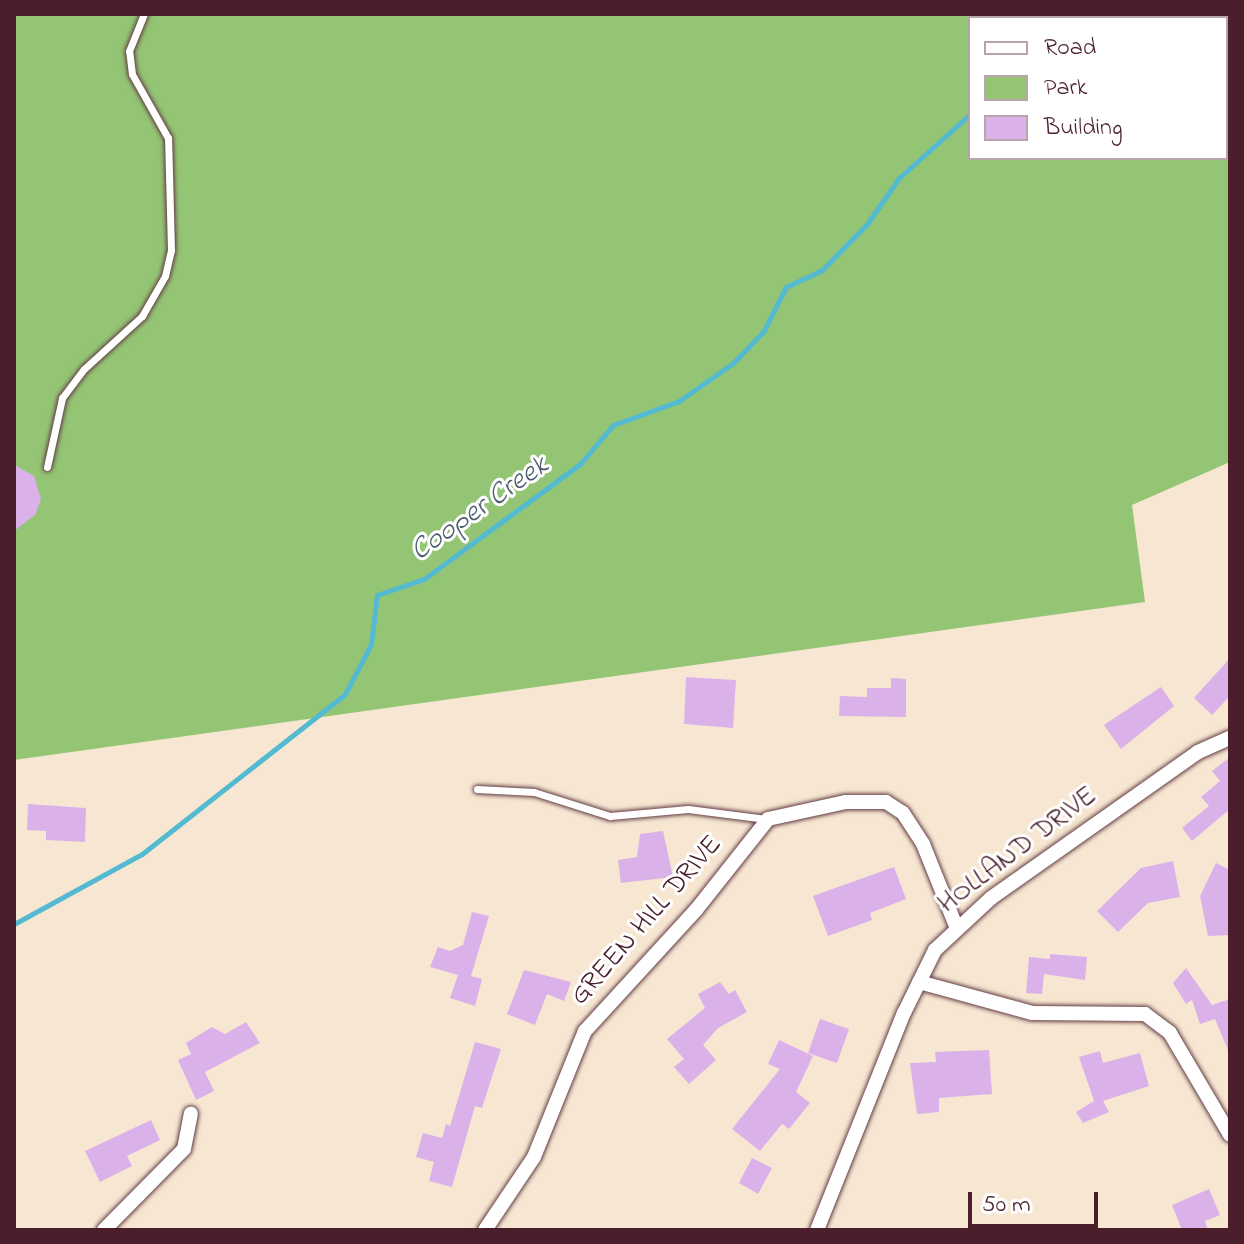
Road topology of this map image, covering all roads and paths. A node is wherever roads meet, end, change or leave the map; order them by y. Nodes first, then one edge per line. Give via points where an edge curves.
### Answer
1 (144, 14) edge
2 (47, 467) dead end
3 (1230, 738) edge
4 (477, 789) dead end
5 (768, 819) junction
6 (956, 926) junction
7 (919, 982) junction
8 (191, 1114) dead end
9 (1230, 1135) edge
10 (104, 1230) edge
11 (485, 1230) edge
12 (817, 1230) edge

1 - 2 lane via 129,51 132,74 168,138 171,250 165,276 142,316 70,385 57,412
3 - 6 street, HOLLAND DRIVE via 1198,752
4 - 5 lane, GREEN HILL DRIVE via 534,792 610,816 688,809
5 - 6 street, GREEN HILL DRIVE via 846,802 886,802 903,813 923,844
5 - 11 street, GREEN HILL DRIVE via 696,910 585,1031 534,1157
6 - 7 street, HOLLAND DRIVE via 935,950
7 - 9 street via 1032,1013 1145,1014 1170,1033
7 - 12 street, HOLLAND DRIVE
8 - 10 street via 184,1149

